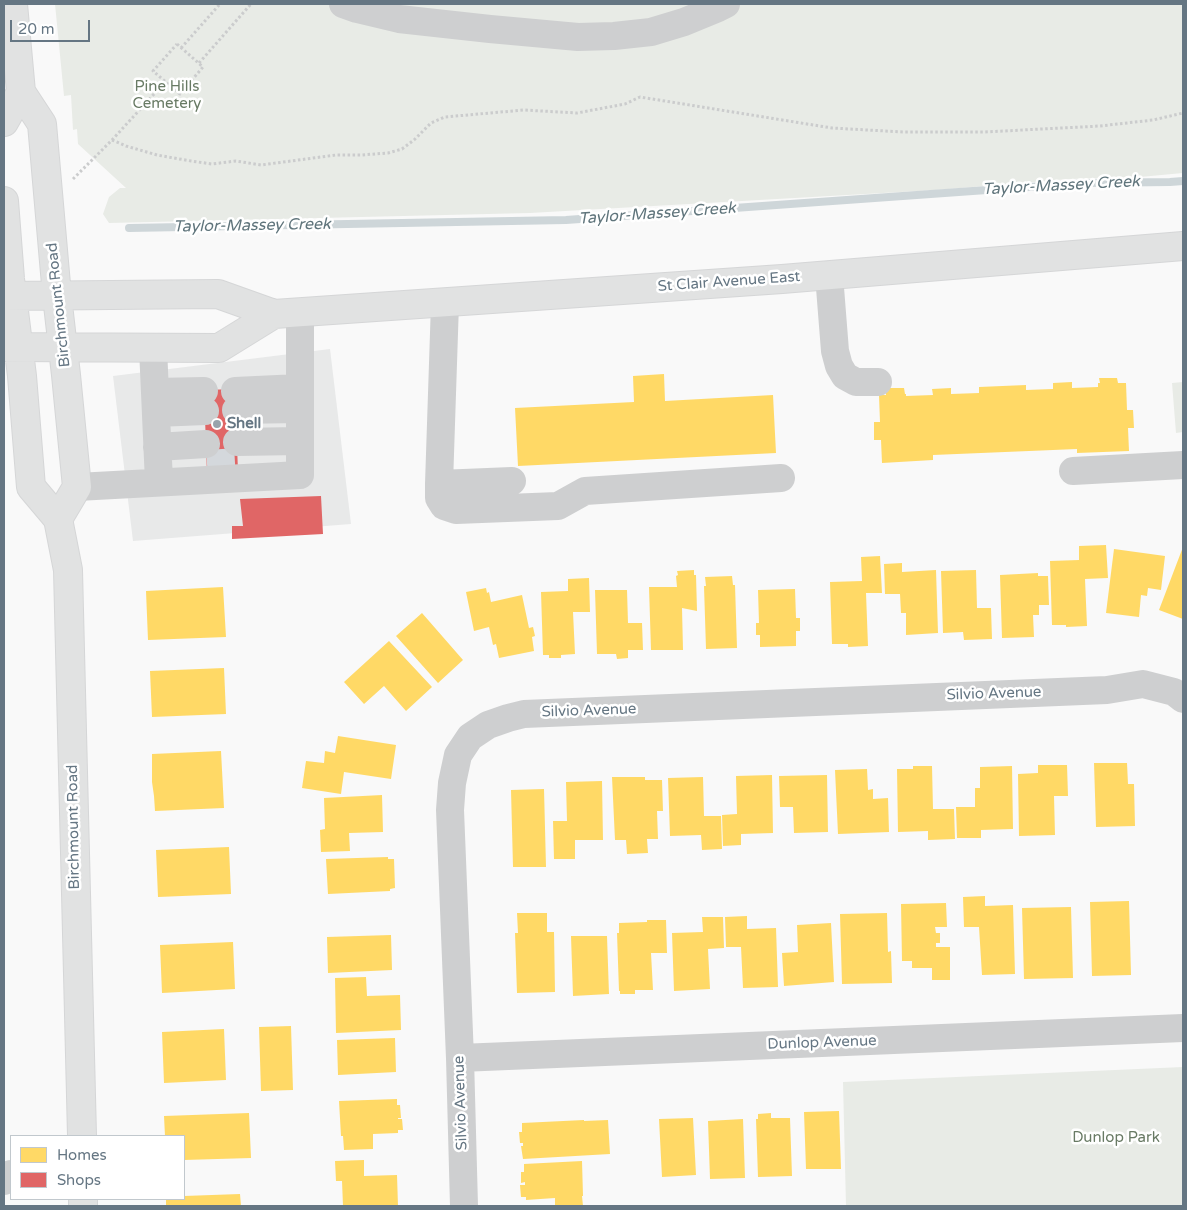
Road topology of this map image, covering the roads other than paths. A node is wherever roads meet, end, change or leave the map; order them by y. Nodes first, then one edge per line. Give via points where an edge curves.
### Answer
1 (13, 4) edge
2 (344, 4) edge
3 (726, 4) edge
4 (21, 92) junction
5 (4, 122) edge
6 (4, 201) edge
7 (1183, 246) edge
8 (829, 275) junction
9 (8, 296) edge
10 (57, 296) junction
11 (445, 303) junction
12 (287, 314) junction
13 (11, 347) edge
14 (62, 348) junction
15 (153, 348) junction
16 (878, 382) dead end
17 (299, 399) junction
18 (235, 400) dead end
19 (204, 401) dead end
20 (155, 403) junction
21 (300, 450) junction
22 (237, 452) tunnel mouth
23 (206, 454) tunnel mouth
24 (1183, 465) edge
25 (158, 466) junction
26 (1073, 471) dead end
27 (781, 478) dead end
28 (512, 481) dead end
29 (439, 484) junction
30 (76, 487) junction
31 (58, 519) junction
32 (1183, 699) edge
33 (1183, 1028) edge
34 (460, 1058) junction
35 (82, 1135) edge
36 (464, 1206) edge

1 - 4 main road, Birchmount Road
2 - 3 street via 399,19 578,37 651,32
4 - 5 main road
4 - 10 main road, Birchmount Road via 42,124
6 - 9 main road, Birchmount Road
7 - 8 main road, St Clair Avenue East
8 - 11 main road, St Clair Avenue East
8 - 16 street via 839,366 845,376 856,382
9 - 10 main road, St Clair Avenue East
9 - 13 main road, Birchmount Road
10 - 12 main road, St Clair Avenue East via 218,294
10 - 14 main road, Birchmount Road
11 - 12 main road, St Clair Avenue East
11 - 29 street
12 - 15 main road, St Clair Avenue East via 219,348
12 - 17 street
13 - 14 main road, St Clair Avenue East
13 - 31 main road, Birchmount Road via 22,376 31,487
14 - 15 main road, St Clair Avenue East
14 - 30 main road, Birchmount Road
15 - 20 street
17 - 18 street
17 - 21 street
19 - 20 street
20 - 25 street
21 - 22 street
21 - 25 street via 300,475
23 - 25 street
24 - 26 street
25 - 30 street
27 - 29 street via 585,491 558,506 456,510 444,506 439,498
28 - 29 street
30 - 31 main road
31 - 35 main road, Birchmount Road via 68,570
32 - 34 street, Silvio Avenue via 1174,692 1143,684 1107,690 524,714 488,725 470,737 458,755 452,783 450,810
33 - 34 street, Dunlop Avenue
34 - 36 street, Silvio Avenue

